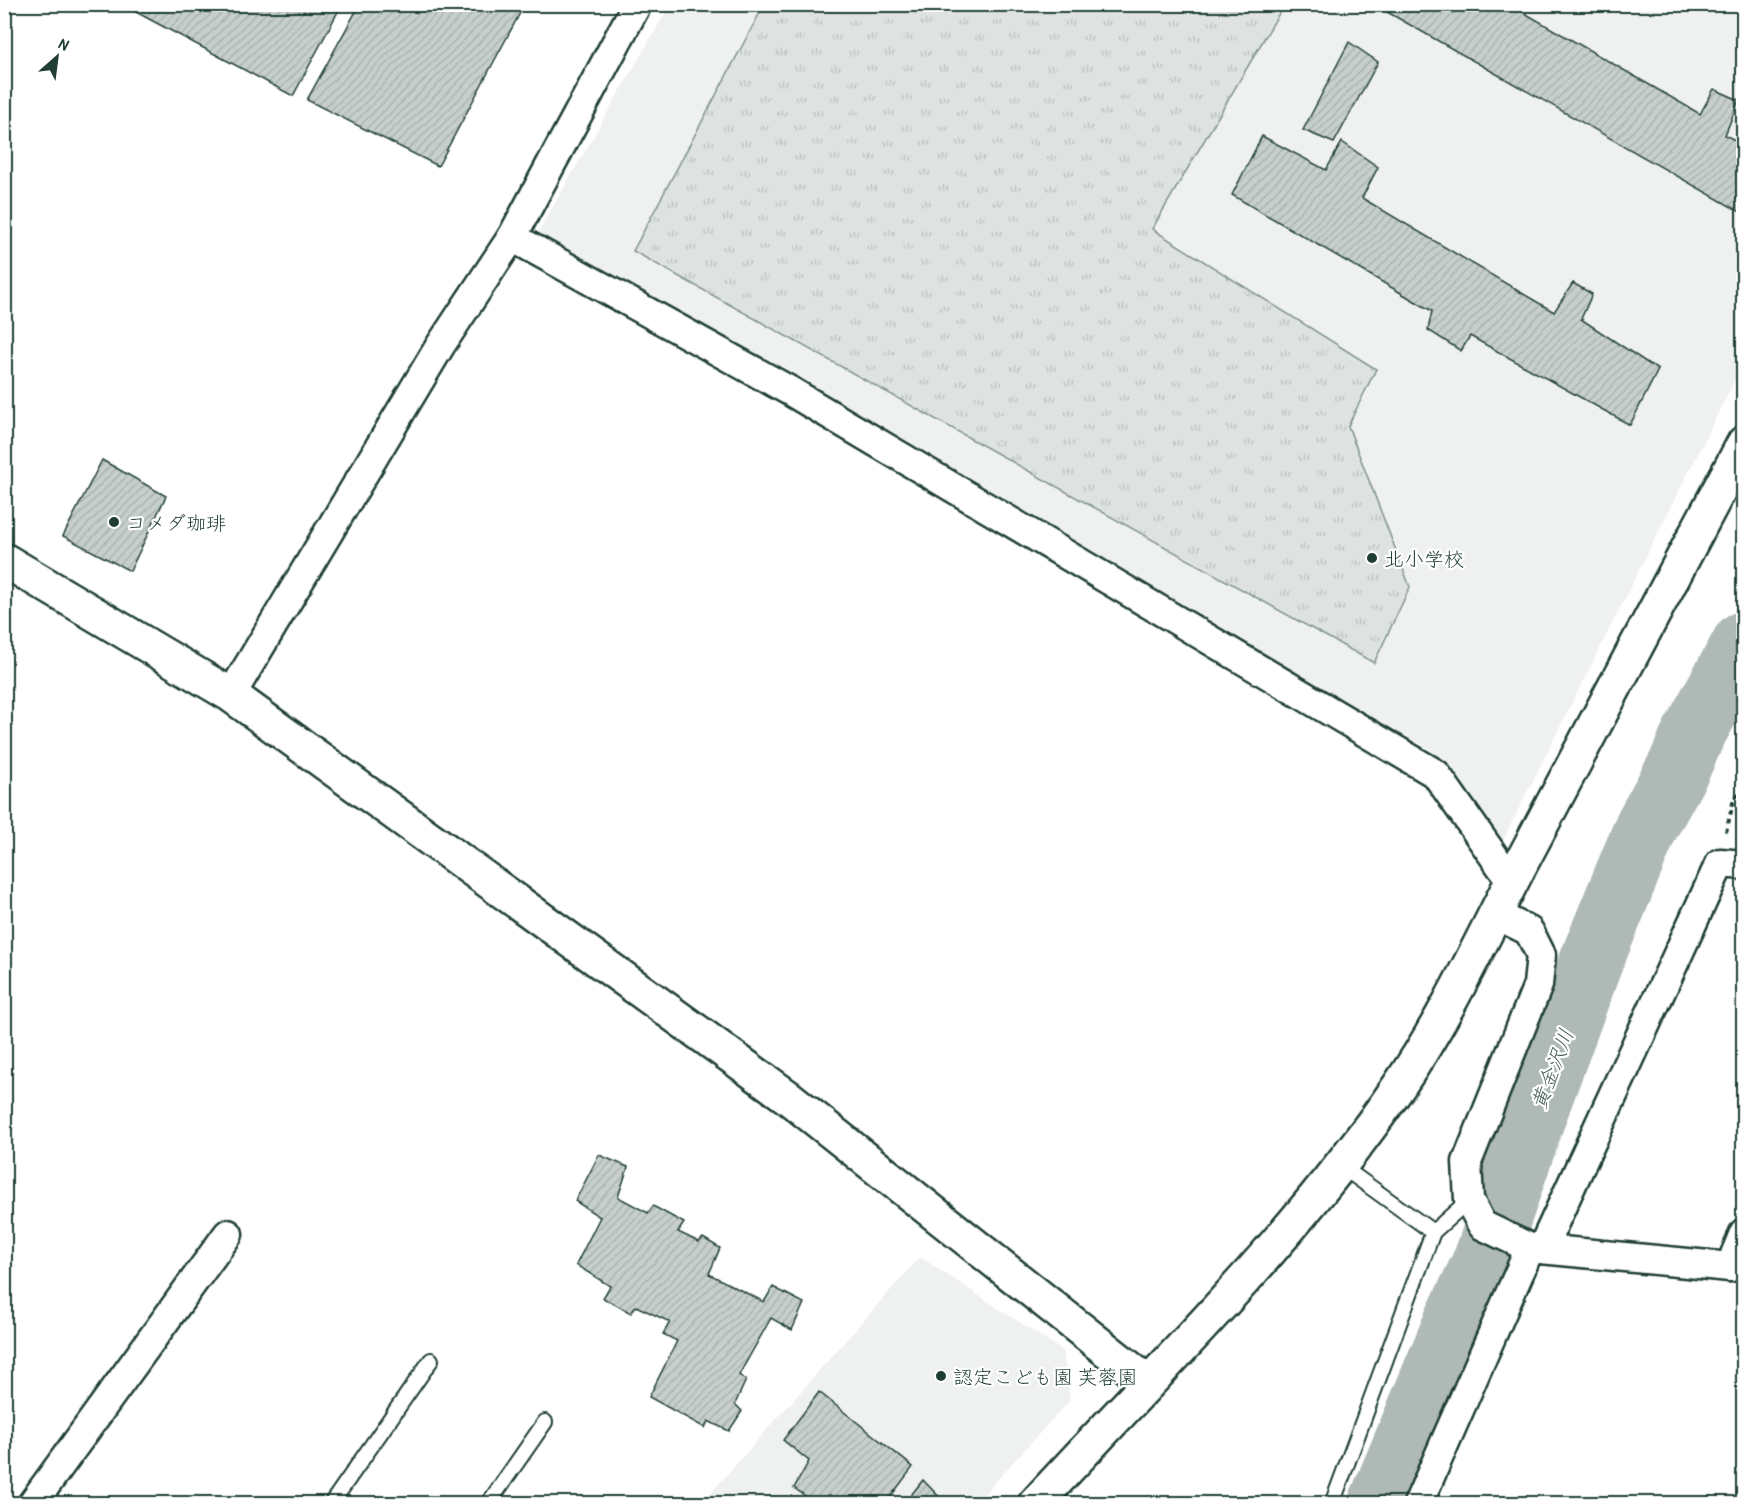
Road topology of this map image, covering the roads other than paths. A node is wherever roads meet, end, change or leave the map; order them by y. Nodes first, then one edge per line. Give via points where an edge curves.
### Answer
1 (637, 4) edge
2 (512, 237) junction
3 (1743, 443) edge
4 (4, 560) edge
5 (231, 695) junction
6 (1732, 864) edge
7 (1512, 882) junction
8 (1495, 914) junction
9 (1341, 1166) junction
10 (1469, 1200) junction
11 (1433, 1232) junction
12 (1743, 1233) edge
13 (228, 1234) dead end
14 (1527, 1246) junction
15 (1736, 1266) edge
16 (431, 1359) dead end
17 (1147, 1382) junction
18 (545, 1422) dead end
19 (33, 1503) edge
20 (330, 1503) edge
21 (488, 1503) edge
22 (1035, 1503) edge
23 (1332, 1503) edge
24 (1418, 1503) edge

1 - 2 street
2 - 5 street via 440,346
2 - 7 street via 790,391 1436,774
3 - 7 street
4 - 5 street
5 - 17 street via 789,1098
6 - 14 street
7 - 8 street
8 - 9 street via 1450,1003 1400,1084
8 - 10 street via 1529,931 1541,955 1538,985 1467,1162
9 - 11 lane
9 - 17 street via 1262,1261
10 - 11 lane
10 - 14 street via 1482,1225
11 - 23 lane
12 - 15 street
13 - 19 street
14 - 15 street
14 - 24 street
16 - 20 lane
17 - 22 street
18 - 21 lane

